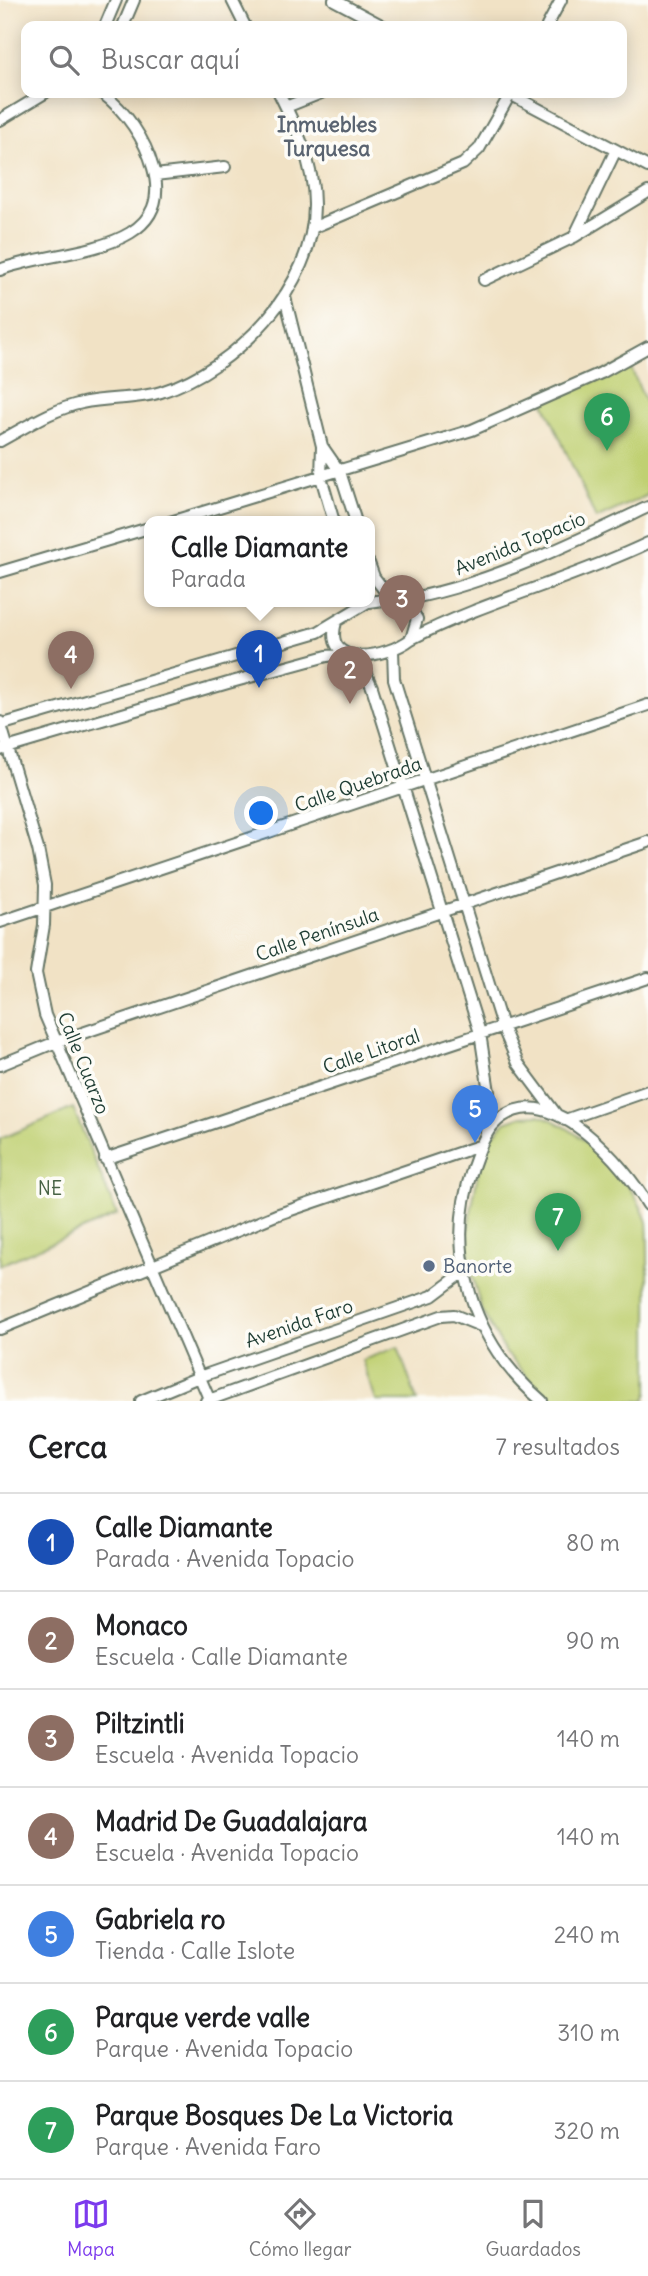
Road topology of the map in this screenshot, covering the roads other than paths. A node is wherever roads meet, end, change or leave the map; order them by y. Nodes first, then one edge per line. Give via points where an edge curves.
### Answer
1 (116, 0) edge
2 (134, 0) edge
3 (232, 0) edge
4 (334, 0) edge
5 (561, 0) edge
6 (107, 21) edge
7 (125, 21) edge
8 (242, 21) edge
9 (374, 21) edge
10 (550, 21) edge
11 (37, 98) edge
12 (109, 98) edge
13 (282, 98) edge
14 (308, 98) edge
15 (507, 98) edge
16 (519, 98) edge
17 (286, 107) junction
18 (0, 120) edge
19 (616, 150) junction
20 (225, 167) dead end
21 (648, 167) edge
22 (155, 175) junction
23 (648, 191) edge
24 (312, 228) junction
25 (574, 237) junction
26 (0, 270) edge
27 (484, 280) dead end
28 (285, 297) junction
29 (648, 346) edge
30 (0, 441) edge
31 (322, 446) junction
32 (340, 472) junction
33 (321, 477) junction
34 (648, 507) edge
35 (190, 516) edge
36 (332, 516) edge
37 (354, 516) edge
38 (144, 529) edge
39 (648, 543) edge
40 (0, 572) edge
41 (375, 578) edge
42 (396, 599) junction
43 (375, 601) edge
44 (351, 607) edge
45 (336, 622) junction
46 (411, 639) junction
47 (393, 650) junction
48 (353, 655) junction
49 (648, 705) edge
50 (0, 724) edge
51 (4, 749) edge
52 (427, 780) junction
53 (404, 788) junction
54 (648, 842) edge
55 (464, 903) junction
56 (45, 907) junction
57 (441, 911) junction
58 (0, 922) edge
59 (648, 978) edge
60 (502, 1026) junction
61 (480, 1033) junction
62 (56, 1042) junction
63 (0, 1065) edge
64 (648, 1091) edge
65 (561, 1118) junction
66 (486, 1135) junction
67 (480, 1146) junction
68 (105, 1159) junction
69 (648, 1205) edge
70 (151, 1266) junction
71 (464, 1272) junction
72 (481, 1325) junction
73 (0, 1329) edge
74 (199, 1377) junction
75 (141, 1401) edge
76 (208, 1401) edge
77 (542, 1401) edge

1 - 6 street
2 - 7 street
3 - 8 street
4 - 9 street
5 - 10 street
11 - 18 street
12 - 22 street via 143,143
13 - 17 street
14 - 17 street
15 - 24 street via 479,149 463,164
16 - 19 street
17 - 24 street via 311,174
19 - 21 street
19 - 25 street
20 - 22 street
22 - 26 street via 150,213 125,237
23 - 25 street
24 - 28 street
25 - 27 street
28 - 30 street via 241,347 197,377 160,392 69,406
28 - 31 street
29 - 32 street via 601,373 472,430
31 - 32 street
31 - 33 street
32 - 33 street
32 - 37 street
33 - 35 street
33 - 36 street
34 - 42 street, Avenida Topacio via 456,587
38 - 40 street
39 - 46 street
41 - 42 street
42 - 43 street
42 - 46 street via 411,607 417,619
44 - 45 street
45 - 48 street via 338,648
45 - 50 street via 318,632
46 - 47 street
47 - 48 street
47 - 52 street via 394,679
48 - 51 street via 327,656
48 - 53 street via 372,687
49 - 52 street, Calle Quebrada
50 - 51 street, Calle Cuarzo
51 - 56 street, Calle Cuarzo via 38,849
52 - 53 street, Calle Quebrada
52 - 55 street
53 - 56 street, Calle Quebrada
53 - 57 street
54 - 55 street, Calle Península
55 - 57 street, Calle Península
55 - 60 street
56 - 58 street, Calle Quebrada
56 - 62 street, Calle Cuarzo via 36,972
57 - 61 street
57 - 62 street, Calle Península
59 - 60 street, Calle Litoral
60 - 61 street, Calle Litoral
60 - 65 street via 518,1063
61 - 66 street via 489,1091
61 - 68 street, Calle Litoral
62 - 63 street, Calle Península
62 - 68 street, Calle Cuarzo
64 - 65 street
65 - 66 street via 541,1110 520,1109 501,1118
65 - 69 street via 609,1154
66 - 67 street
67 - 70 street via 276,1215
67 - 71 street via 462,1216
68 - 70 street, Calle Cuarzo
70 - 73 street
70 - 74 street, Calle Cuarzo
71 - 72 street
71 - 74 street, Avenida Faro via 432,1296
72 - 76 street via 454,1315 441,1317
72 - 77 street via 506,1365
74 - 75 street, Avenida Faro
74 - 76 street, Calle Cuarzo

